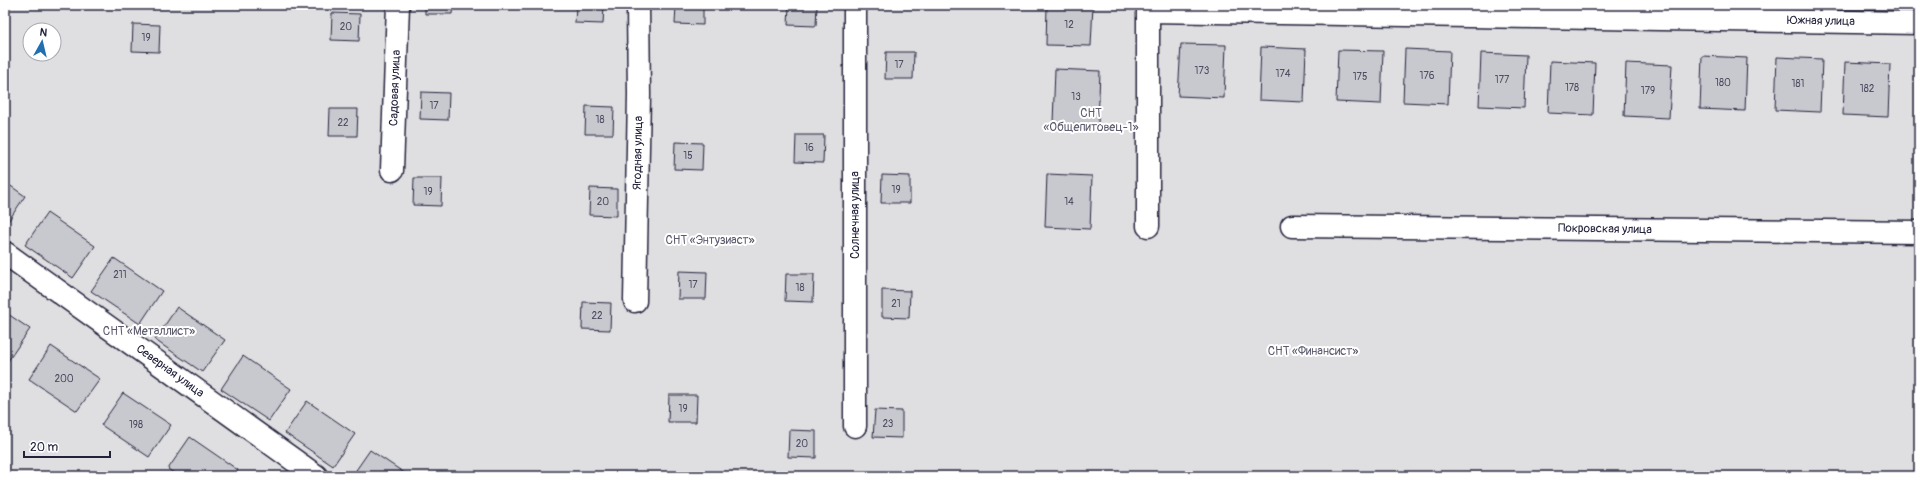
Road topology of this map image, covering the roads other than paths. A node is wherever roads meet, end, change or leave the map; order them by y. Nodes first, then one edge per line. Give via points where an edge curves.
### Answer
1 (398, 5) edge
2 (638, 5) edge
3 (855, 5) edge
4 (1148, 8) edge
5 (1919, 22) edge
6 (392, 170) dead end
7 (1148, 226) dead end
8 (1292, 226) dead end
9 (1919, 232) edge
10 (5, 253) edge
11 (635, 301) dead end
12 (855, 426) dead end
13 (316, 476) edge

1 - 6 street, Садовая улица
2 - 11 street, Ягодная улица
3 - 12 street, Солнечная улица
4 - 5 street, Южная улица
4 - 7 street
8 - 9 street, Покровская улица
10 - 13 street, Северная улица

